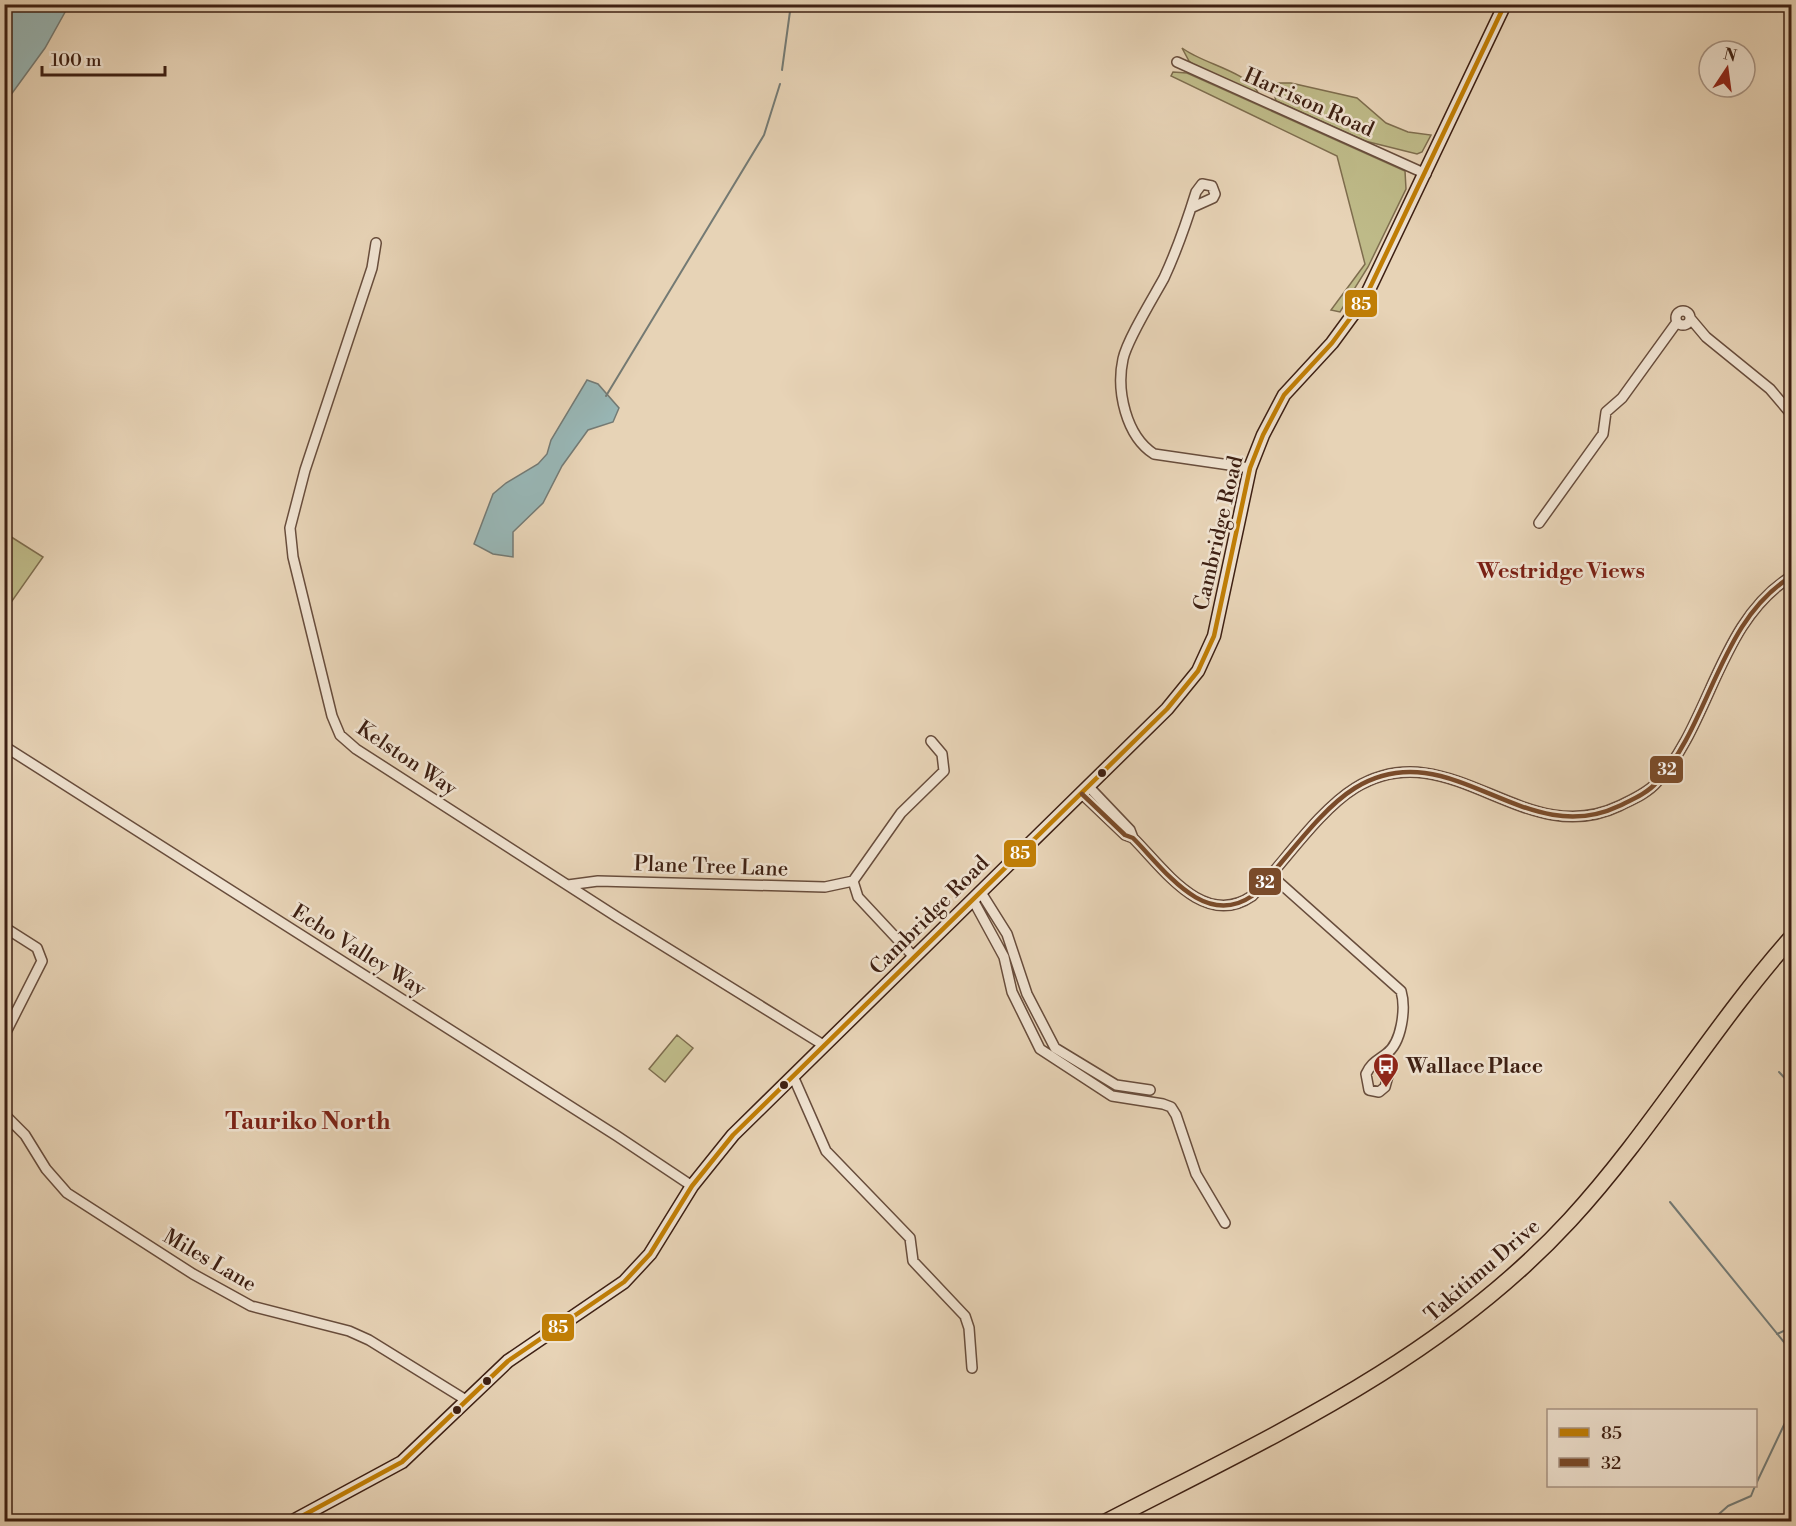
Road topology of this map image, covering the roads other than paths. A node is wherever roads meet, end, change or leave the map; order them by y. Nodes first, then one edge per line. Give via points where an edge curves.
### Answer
1 (1503, 10) edge
2 (1177, 62) dead end
3 (1426, 174) junction
4 (1193, 207) dead end
5 (376, 243) dead end
6 (1791, 415) edge
7 (1251, 468) junction
8 (1539, 523) dead end
9 (1791, 576) edge
10 (931, 741) dead end
11 (4, 746) edge
12 (1085, 790) junction
13 (1272, 876) junction
14 (853, 881) junction
15 (568, 885) junction
16 (977, 895) junction
17 (4, 927) edge
18 (1791, 938) edge
19 (914, 957) junction
20 (4, 1036) edge
21 (825, 1046) junction
22 (1387, 1054) dead end
23 (793, 1076) junction
24 (1150, 1090) dead end
25 (4, 1114) edge
26 (692, 1186) junction
27 (1225, 1223) dead end
28 (972, 1368) dead end
29 (466, 1400) junction
30 (291, 1521) edge
31 (1106, 1521) edge

1 - 3 main road, Cambridge Road
2 - 3 street, Harrison Road
3 - 7 main road, Cambridge Road via 1365,298 1332,343 1284,395
4 - 7 street via 1123,358 1120,387 1131,426 1144,447 1154,454
5 - 15 street, Kelston Way via 372,268 305,470 290,528 293,557 332,716 346,742
6 - 8 street via 1762,382 1684,321 1622,398 1606,412 1603,434
7 - 12 main road, Cambridge Road via 1219,620 1204,660 1167,709
9 - 13 street via 1752,611 1671,763 1656,784 1638,796 1602,813 1552,816 1524,809 1442,774 1419,770 1385,775 1341,797
10 - 14 street via 942,754 944,771 901,813
11 - 26 street, Echo Valley Way
12 - 13 street via 1130,830 1133,838 1189,895 1206,904 1225,907 1244,901
12 - 16 main road, Cambridge Road
13 - 22 street via 1401,991 1405,1012
14 - 15 street, Plane Tree Lane via 825,887 598,880
14 - 19 street via 858,897
15 - 21 street, Kelston Way
16 - 19 main road, Cambridge Road
16 - 24 street via 1007,934 1027,994 1055,1048 1116,1085
16 - 27 street via 1004,957 1012,992 1040,1049 1112,1096 1171,1107 1196,1174
17 - 20 street via 37,948 42,957
18 - 31 highway, Takitimu Drive via 1726,1016 1593,1194 1489,1297 1433,1341 1367,1384
19 - 21 main road, Cambridge Road
21 - 23 main road, Cambridge Road
23 - 26 main road, Cambridge Road via 726,1143
23 - 28 street via 826,1151 910,1238 913,1261 965,1316
25 - 29 street, Miles Lane via 25,1135 67,1193 193,1275 251,1306 369,1340
26 - 29 main road, Cambridge Road via 657,1245 624,1282 518,1353
29 - 30 main road, Cambridge Road via 402,1462

